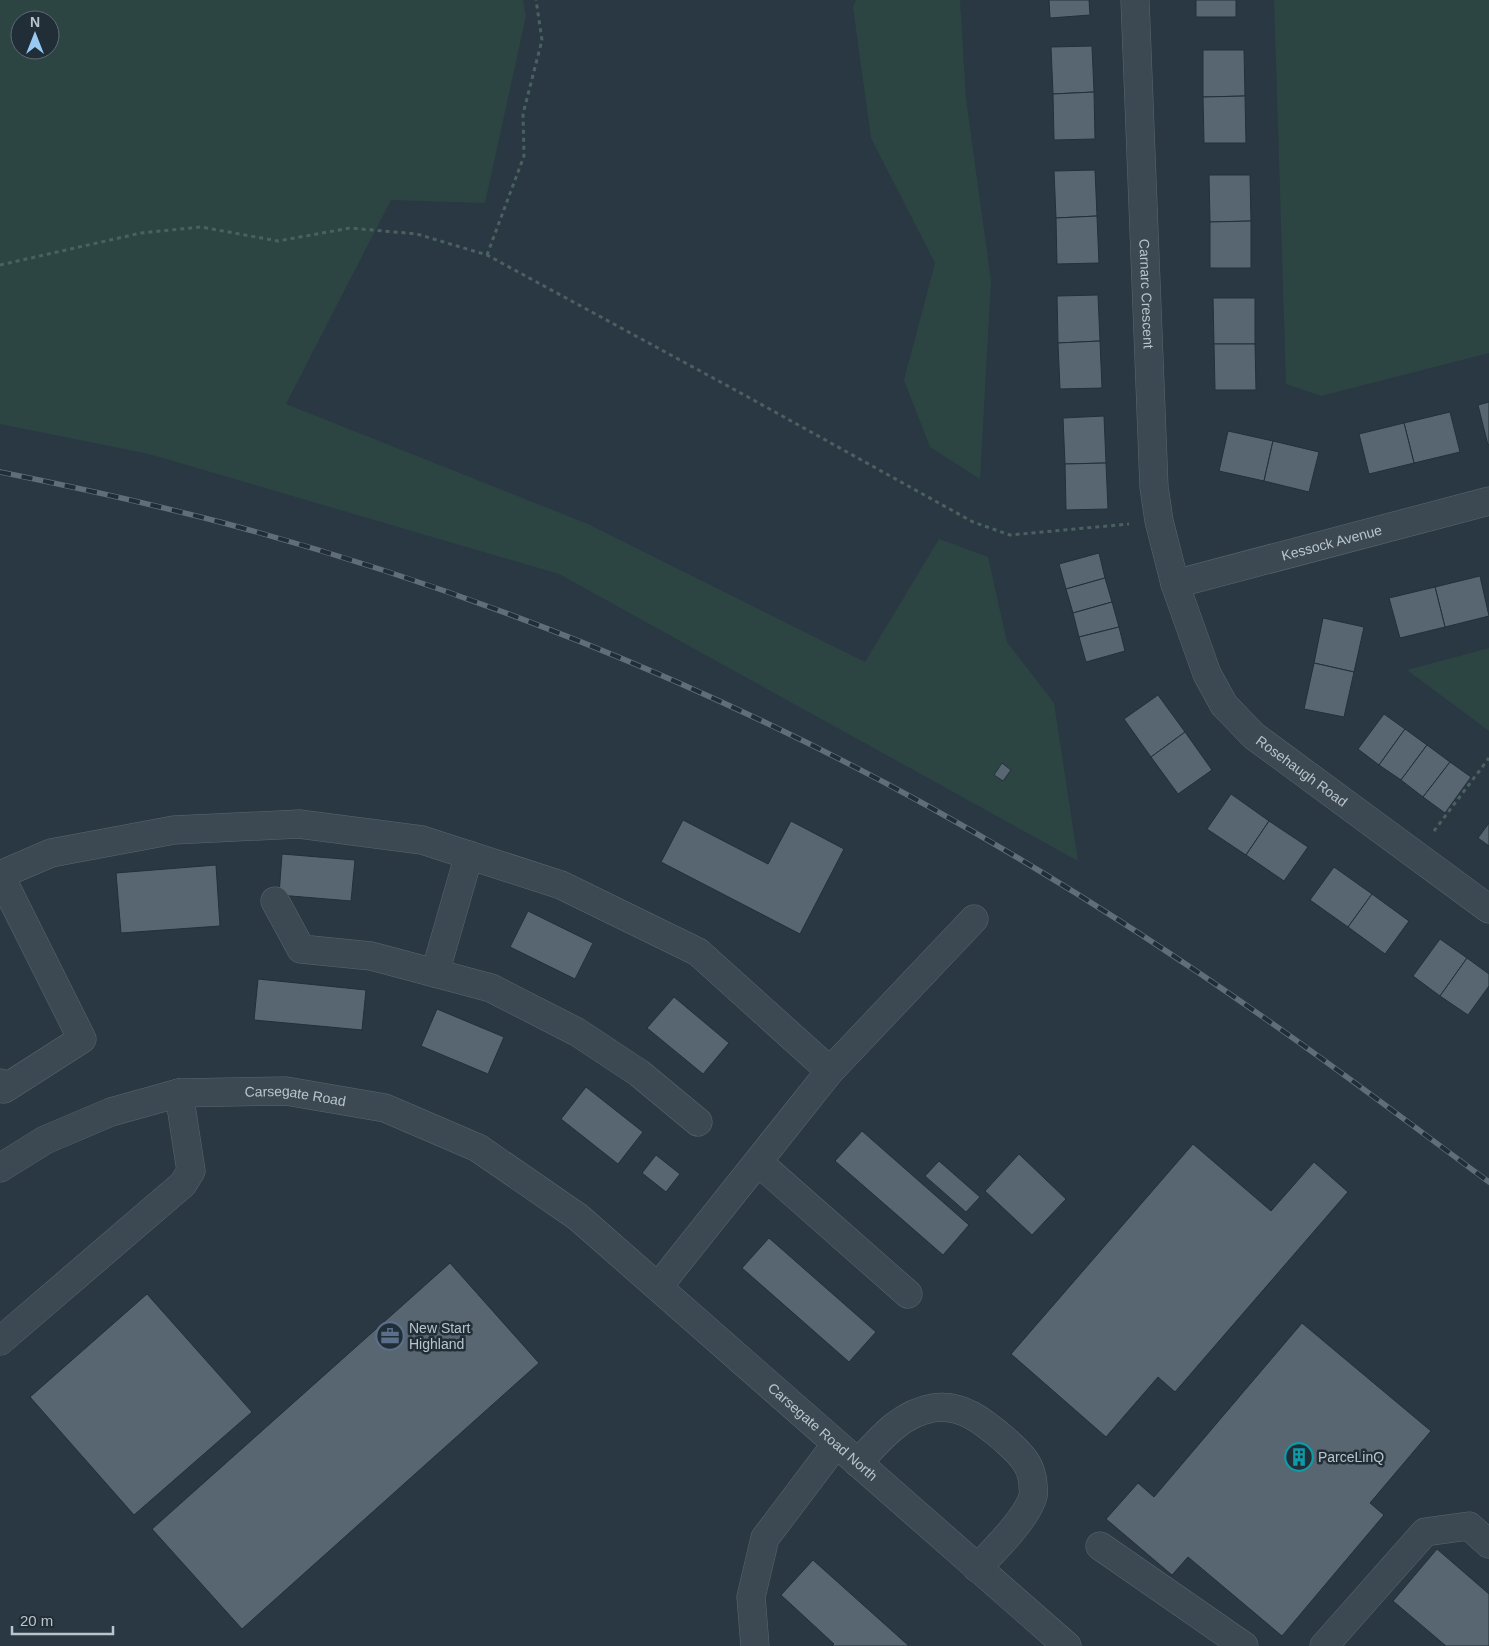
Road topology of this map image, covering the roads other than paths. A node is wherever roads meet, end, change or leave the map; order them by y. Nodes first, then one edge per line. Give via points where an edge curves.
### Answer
1 (1135, 0) edge
2 (1489, 501) edge
3 (1175, 584) junction
4 (469, 855) junction
5 (0, 875) edge
6 (276, 901) dead end
7 (1489, 909) edge
8 (974, 920) dead end
9 (435, 973) junction
10 (830, 1071) junction
11 (0, 1083) edge
12 (179, 1093) junction
13 (698, 1122) dead end
14 (758, 1162) junction
15 (0, 1168) edge
16 (578, 1217) joint
17 (658, 1287) junction
18 (908, 1294) dead end
19 (0, 1341) edge
20 (836, 1444) junction
21 (858, 1462) junction
22 (1489, 1544) edge
23 (1100, 1546) dead end
24 (978, 1568) junction
25 (755, 1646) edge
26 (1067, 1646) edge
27 (1244, 1646) edge
28 (1324, 1646) edge

1 - 3 street, Carnarc Crescent via 1154,487
2 - 3 street, Kessock Avenue
3 - 7 street, Rosehaugh Road via 1206,674 1224,705 1254,736
4 - 5 street via 422,840 300,824 174,830 51,853
4 - 9 street
4 - 10 street via 561,884 698,952
5 - 11 street via 82,1040 4,1089
6 - 9 street via 301,949 371,956
8 - 10 street
9 - 13 street via 491,988 577,1032 639,1073
10 - 14 street
12 - 15 street, Carsegate Road via 111,1112 45,1140
12 - 16 street, Carsegate Road via 286,1091 385,1108 478,1148
12 - 19 street via 190,1171 183,1184
14 - 17 street
14 - 18 street
16 - 17 street, Carsegate Road North
17 - 20 street, Carsegate Road North
20 - 21 street, Carsegate Road North
20 - 25 street via 765,1538 750,1597
21 - 24 street, Carsegate Road North
21 - 24 street via 885,1434 910,1416 934,1408 958,1409 982,1420 1022,1455 1032,1476 1034,1496 1010,1534
22 - 28 street via 1469,1526 1425,1532
23 - 27 street
24 - 26 street, Carsegate Road North

